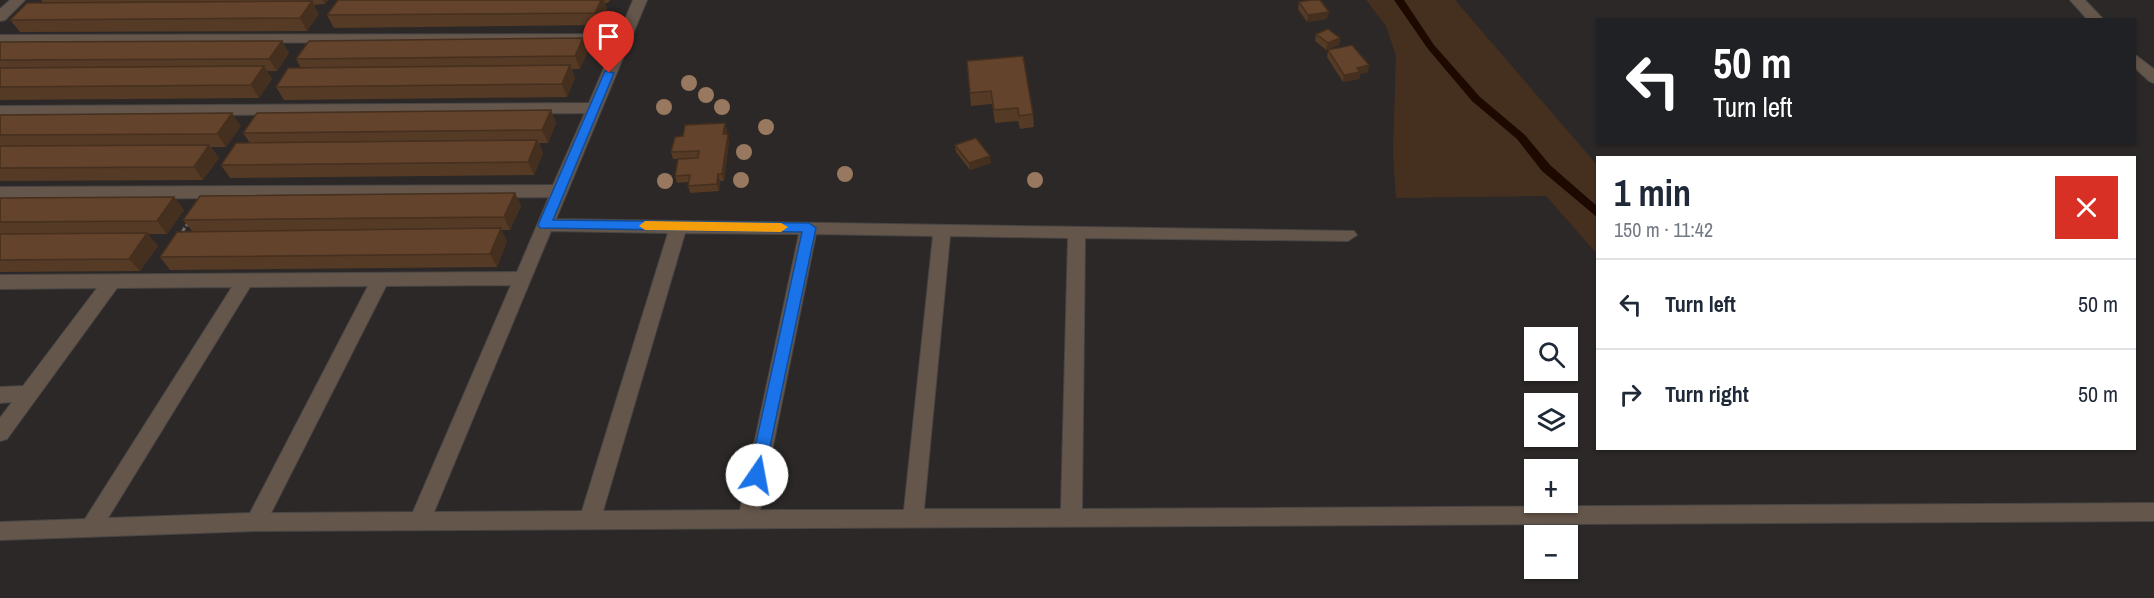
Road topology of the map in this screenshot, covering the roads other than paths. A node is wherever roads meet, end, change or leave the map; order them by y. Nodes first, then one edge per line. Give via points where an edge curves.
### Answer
1 (18, 0) edge
2 (640, 0) edge
3 (2077, 0) edge
4 (0, 17) edge
5 (2095, 18) edge
6 (624, 38) junction
7 (0, 39) edge
8 (2136, 60) edge
9 (2154, 78) edge
10 (594, 108) junction
11 (0, 111) edge
12 (559, 191) junction
13 (0, 193) edge
14 (545, 225) junction
15 (678, 226) junction
16 (809, 228) junction
17 (942, 230) junction
18 (1077, 231) junction
19 (1348, 235) dead end
20 (522, 278) junction
21 (380, 279) junction
22 (245, 280) junction
23 (112, 281) junction
24 (0, 282) edge
25 (28, 394) junction
26 (0, 395) edge
27 (0, 433) edge
28 (2154, 512) edge
29 (1071, 519) junction
30 (590, 520) junction
31 (748, 520) junction
32 (913, 520) junction
33 (420, 521) junction
34 (256, 522) junction
35 (91, 527) junction
36 (0, 531) edge

1 - 4 street
2 - 6 street
3 - 5 street
6 - 7 street
6 - 10 street
8 - 9 street
10 - 11 street
10 - 12 street
12 - 13 street
12 - 14 street
14 - 15 street
14 - 20 street
15 - 16 street
15 - 30 street
16 - 17 street
16 - 31 street
17 - 18 street
17 - 32 street
18 - 19 street
18 - 29 street
20 - 21 street
20 - 33 street
21 - 22 street
21 - 34 street
22 - 23 street
22 - 35 street
23 - 24 street
23 - 25 street
25 - 26 street
25 - 27 street
28 - 29 street
29 - 32 street
30 - 31 street
30 - 33 street
31 - 32 street
33 - 34 street
34 - 35 street
35 - 36 street

